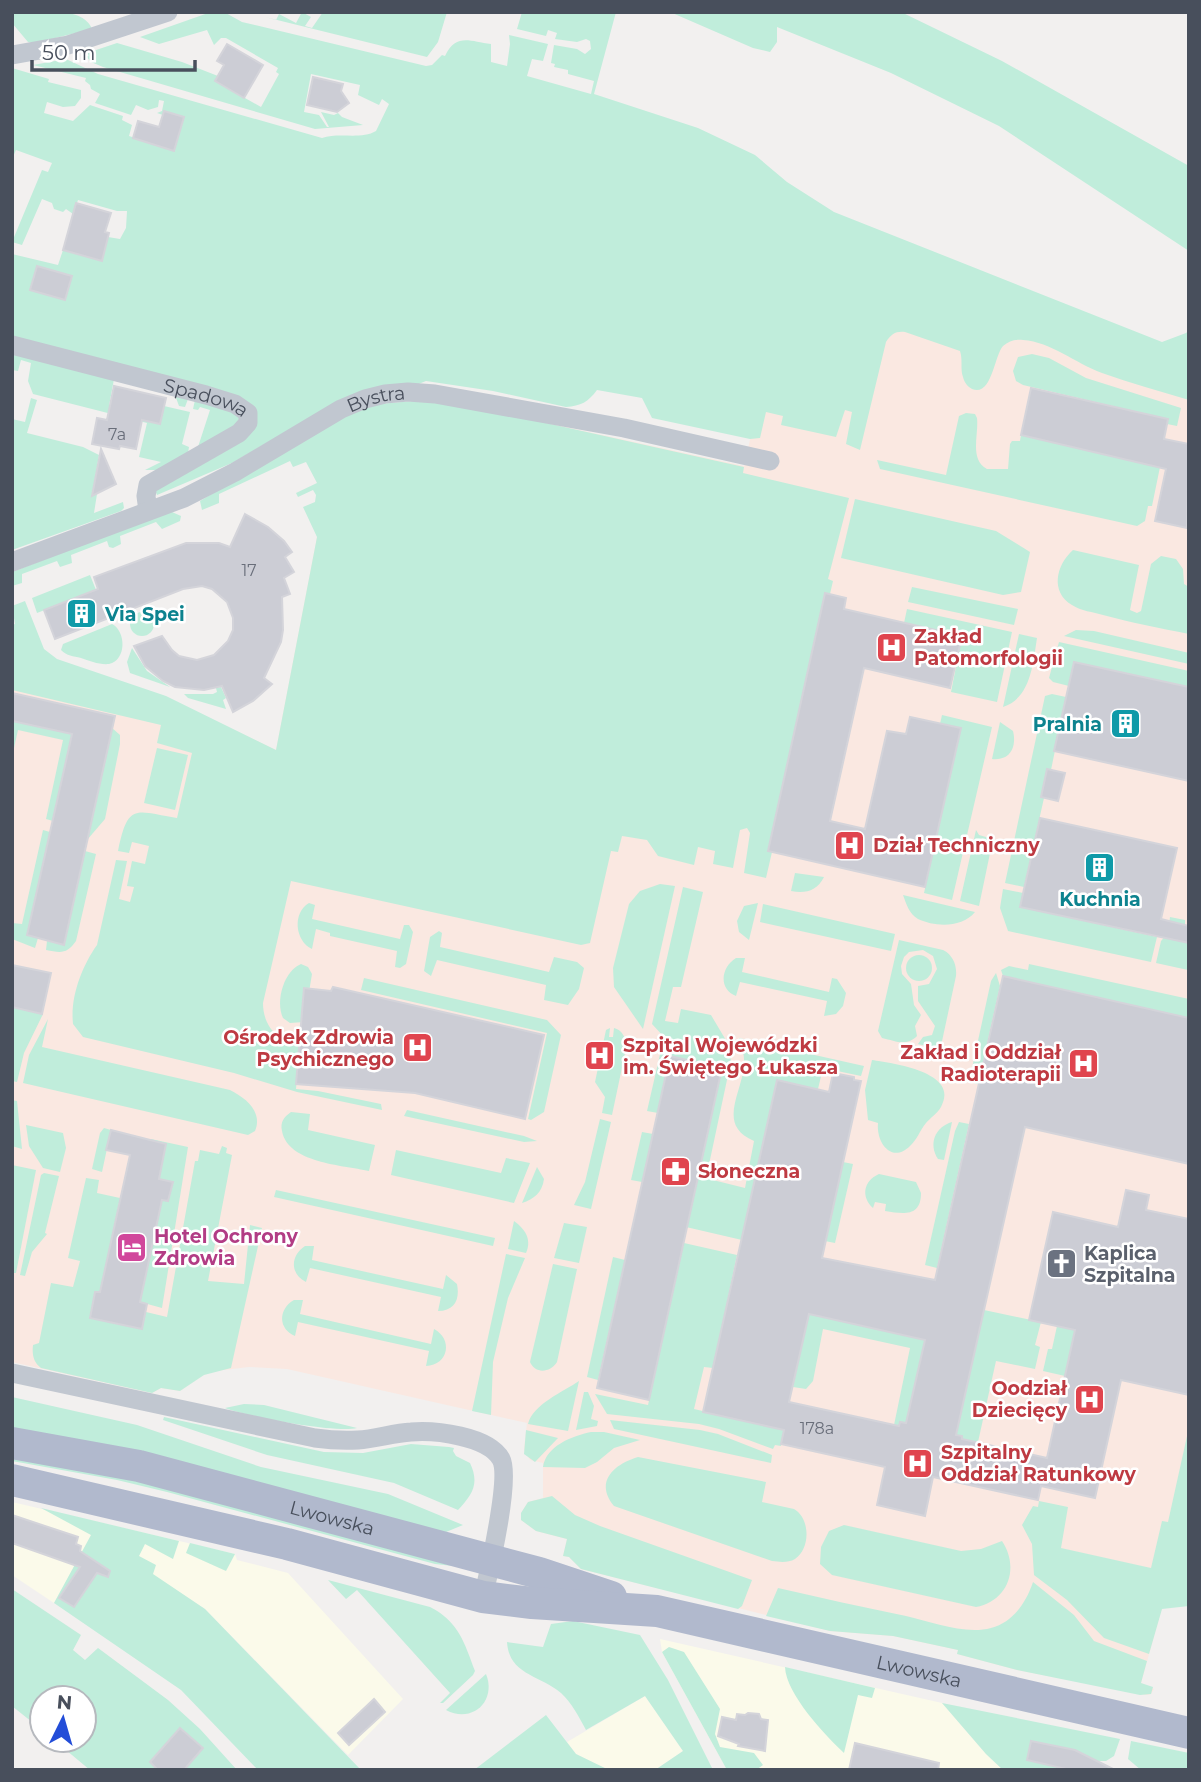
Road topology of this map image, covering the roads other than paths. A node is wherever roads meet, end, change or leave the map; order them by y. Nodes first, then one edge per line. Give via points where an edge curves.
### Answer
1 (168, 12) edge
2 (12, 55) edge
3 (12, 345) edge
4 (770, 461) dead end
5 (148, 511) junction
6 (12, 562) edge
7 (12, 1373) edge
8 (12, 1443) edge
9 (12, 1480) edge
10 (491, 1560) junction
11 (484, 1597) junction
12 (648, 1610) junction
13 (1189, 1733) edge

1 - 2 street via 68,45
3 - 5 street, Spadowa via 206,395 248,412 248,423 239,433 148,485
4 - 5 street, Bystra via 624,428 435,394 385,394 341,409 235,472
5 - 6 street, Bystra
7 - 10 street via 315,1438 360,1440 434,1432 479,1442 496,1453 504,1467
8 - 10 main road, Lwowska via 139,1466
9 - 11 main road, Lwowska via 277,1542
10 - 11 street
10 - 12 main road, Lwowska
11 - 12 main road, Lwowska
12 - 13 main road, Lwowska

